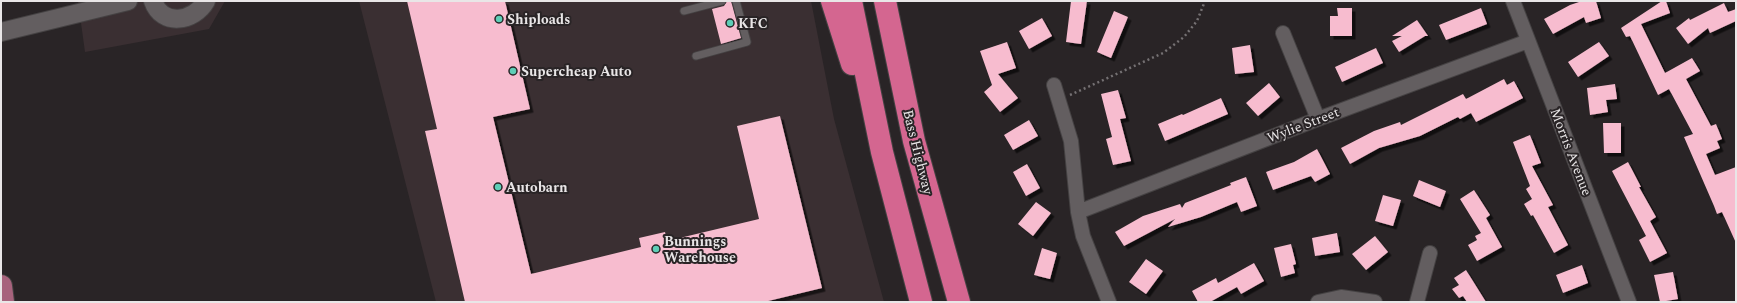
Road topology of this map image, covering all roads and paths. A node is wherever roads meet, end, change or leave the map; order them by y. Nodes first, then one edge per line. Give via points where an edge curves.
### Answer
1 (128, 1) edge
2 (153, 1) edge
3 (206, 1) edge
4 (722, 1) edge
5 (736, 1) edge
6 (832, 1) edge
7 (851, 1) edge
8 (885, 1) edge
9 (1205, 1) edge
10 (1513, 1) edge
11 (684, 10) dead end
12 (1, 32) edge
13 (1283, 33) dead end
14 (1528, 41) junction
15 (696, 56) dead end
16 (1054, 85) dead end
17 (1058, 101) junction
18 (1318, 119) junction
19 (882, 152) junction
20 (1078, 212) junction
21 (1430, 253) dead end
22 (1, 286) edge
23 (3, 302) edge
24 (921, 302) edge
25 (959, 302) edge
26 (1109, 302) edge
27 (1318, 302) edge
28 (1375, 302) edge
29 (1417, 302) edge
30 (1629, 302) edge

1 - 12 street
2 - 3 street via 160,12 177,19 195,14
4 - 11 lane
5 - 15 lane via 747,42
6 - 19 highway
7 - 19 highway
8 - 25 highway, Bass Highway via 914,140
9 - 17 path via 1196,21 1184,37 1163,53
10 - 14 street, Morris Avenue
13 - 18 street
14 - 18 street, Wylie Street
14 - 30 street, Morris Avenue
16 - 17 street
17 - 20 street via 1071,141
18 - 20 street, Wylie Street
19 - 24 highway
20 - 26 street via 1083,236
21 - 29 street
22 - 23 main road
27 - 28 street via 1341,297

